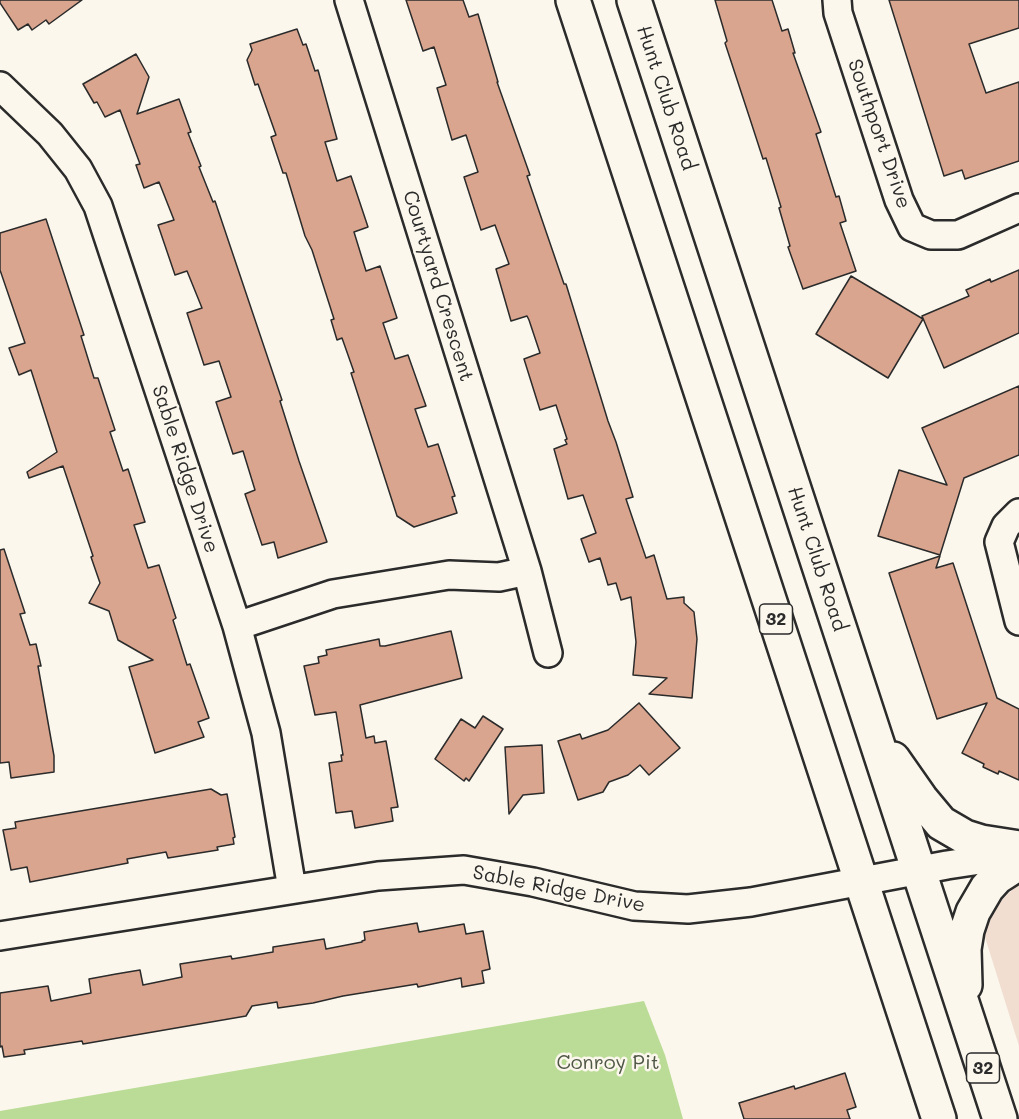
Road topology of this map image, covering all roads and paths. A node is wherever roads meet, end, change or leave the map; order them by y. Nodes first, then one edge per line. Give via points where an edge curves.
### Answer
1 (349, 0) edge
2 (573, 0) edge
3 (634, 0) edge
4 (837, 0) edge
5 (0, 86) edge
6 (1019, 208) edge
7 (1019, 513) edge
8 (527, 571) junction
9 (1019, 621) edge
10 (237, 626) junction
11 (548, 653) dead end
12 (873, 727) junction
13 (1019, 848) edge
14 (1019, 854) edge
15 (1019, 863) edge
16 (918, 871) junction
17 (860, 881) junction
18 (292, 889) junction
19 (0, 936) edge
20 (966, 1017) junction
21 (939, 1119) edge
22 (1000, 1119) edge

1 - 8 street, Courtyard Crescent
2 - 17 main road, 32
3 - 12 main road, Hunt Club Road / 32
4 - 6 street, Southport Drive via 899,200 912,227 931,235 958,235
5 - 10 street, Sable Ridge Drive via 50,134 78,169 98,206
7 - 9 street via 1006,526 999,542
8 - 10 street via 499,577 449,575 333,594
8 - 11 street, Courtyard Crescent
10 - 18 street, Sable Ridge Drive via 266,733
12 - 13 main road via 921,800 941,823 965,837
12 - 16 main road, Hunt Club Road / 32
14 - 16 street, Sable Ridge Drive
15 - 20 main road via 987,888 970,921 964,949
16 - 17 street, Sable Ridge Drive
16 - 20 main road, Hunt Club Road / 32
17 - 18 street, Sable Ridge Drive via 750,902 688,909 634,906 464,870 378,876
17 - 21 main road, 32
18 - 19 street, Sable Ridge Drive
20 - 22 main road, Hunt Club Road / 32

